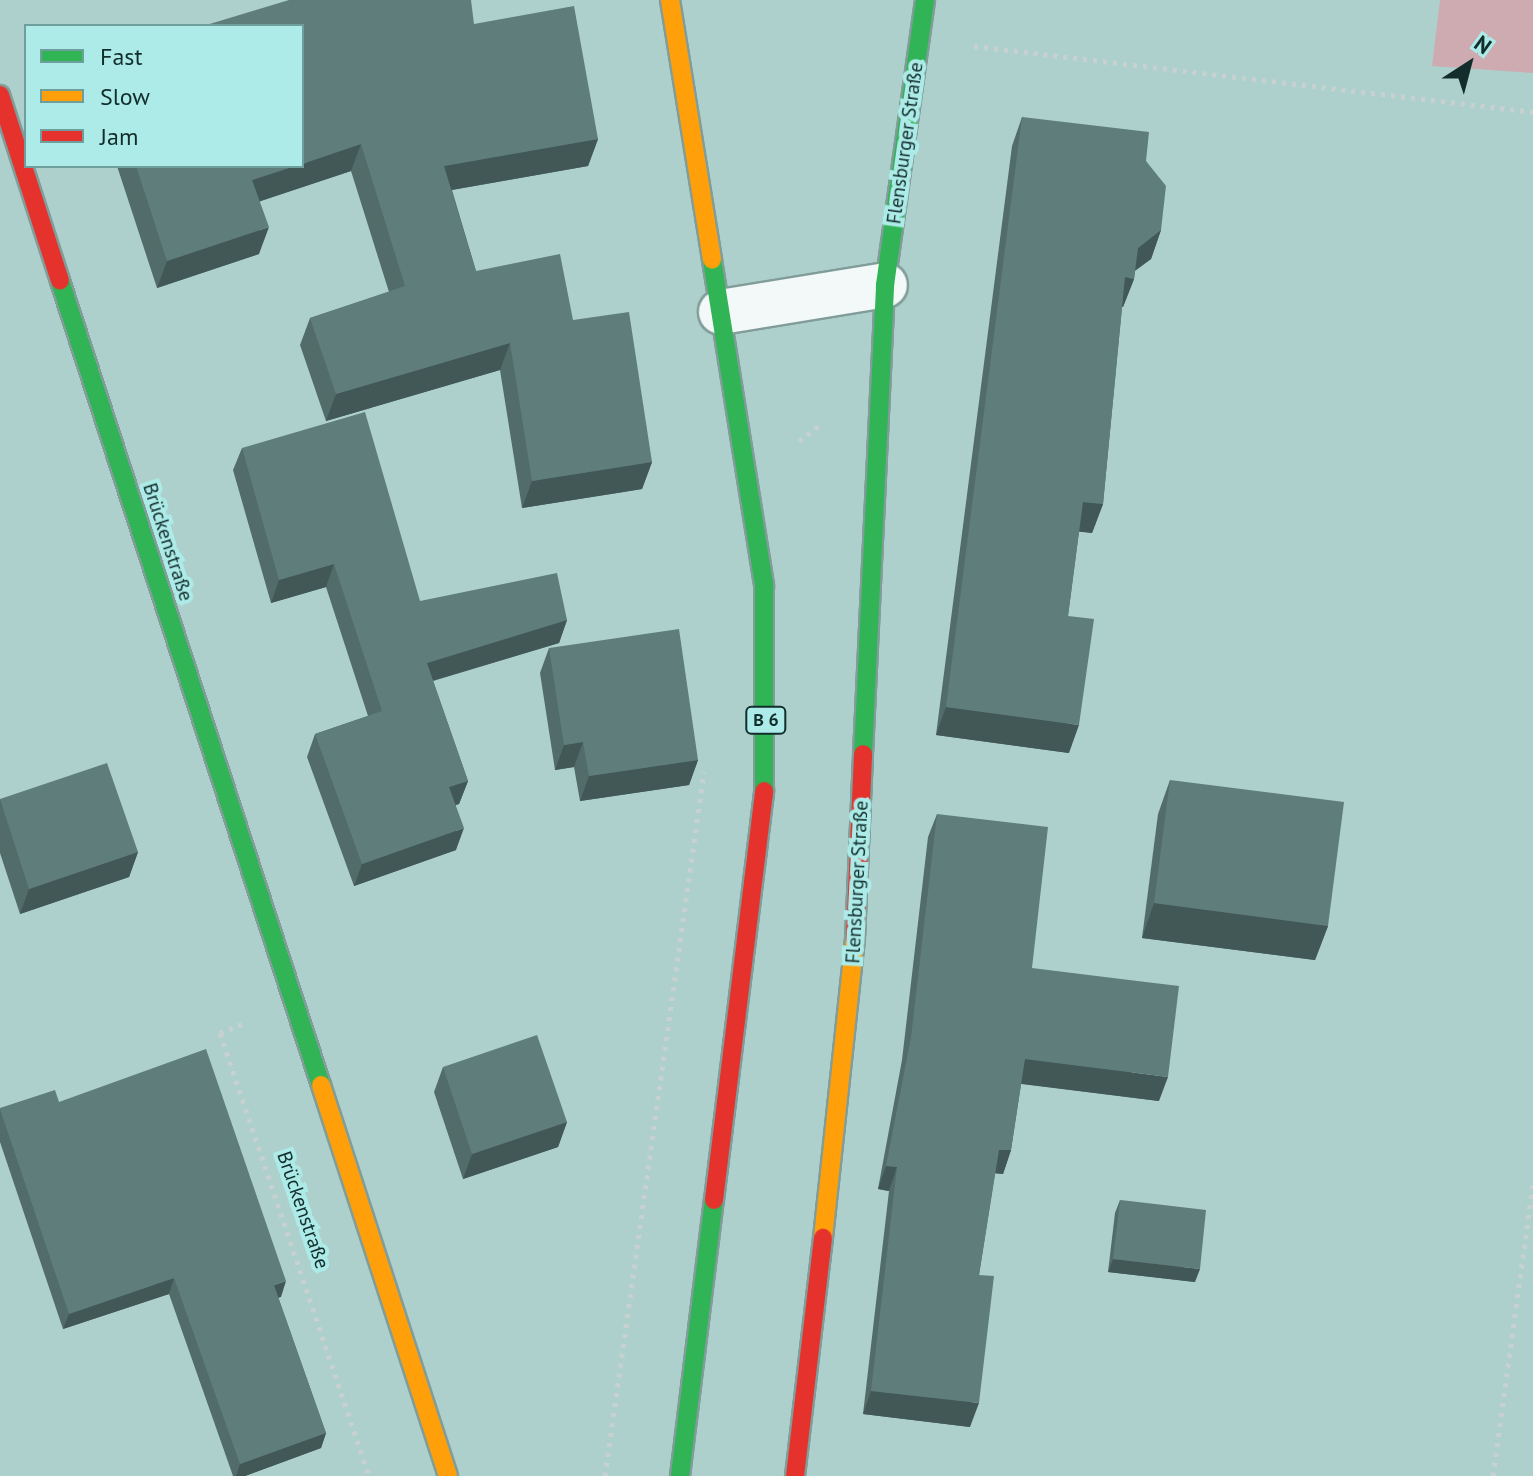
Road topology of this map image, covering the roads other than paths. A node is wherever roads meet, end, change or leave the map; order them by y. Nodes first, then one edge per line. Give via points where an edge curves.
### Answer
1 (670, 0) edge
2 (925, 0) edge
3 (0, 95) edge
4 (885, 285) junction
5 (721, 312) junction
6 (448, 1476) edge
7 (680, 1476) edge
8 (795, 1476) edge

1 - 5 street, B 6
2 - 4 street, Flensburger Straße
3 - 6 street, Brückenstraße
4 - 5 street
4 - 8 street, Flensburger Straße via 852,994
5 - 7 street, B 6 via 764,586 767,765

